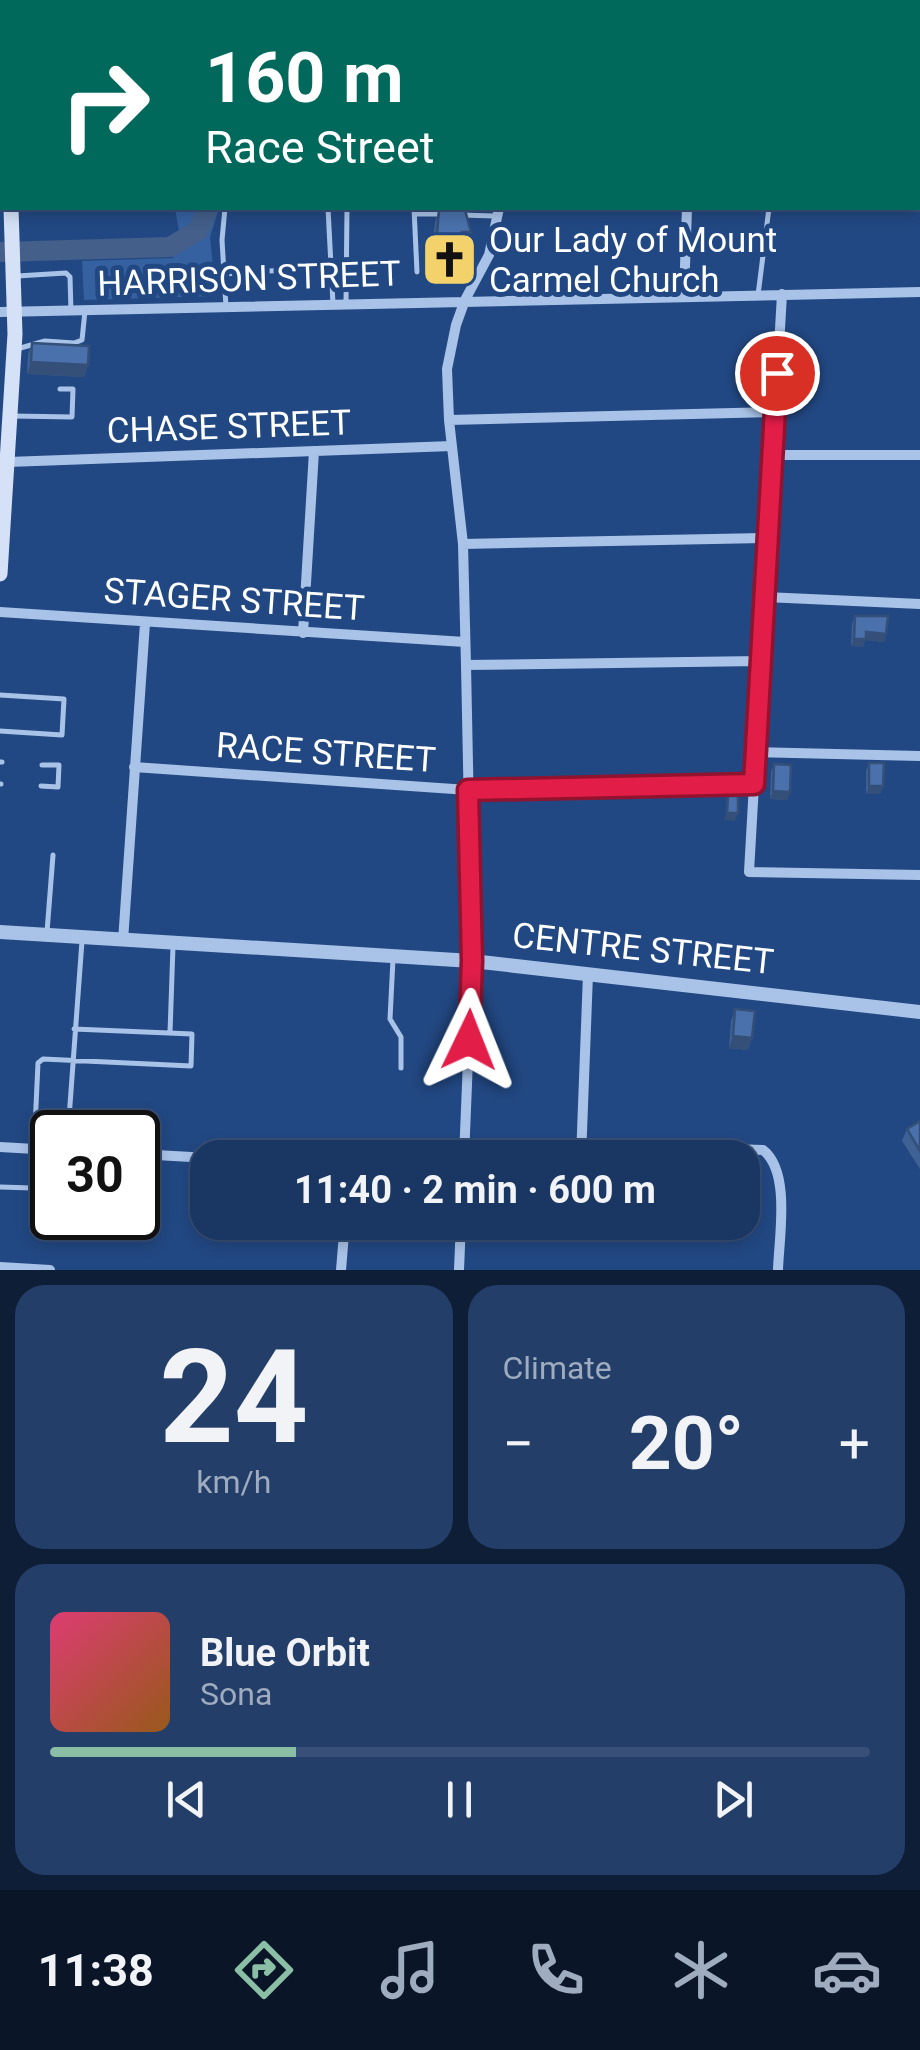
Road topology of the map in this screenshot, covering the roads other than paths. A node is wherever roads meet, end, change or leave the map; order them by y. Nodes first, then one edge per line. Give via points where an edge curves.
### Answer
1 (226, 210) edge
2 (328, 210) edge
3 (347, 210) edge
4 (687, 210) edge
5 (769, 210) edge
6 (415, 211) edge
7 (499, 212) edge
8 (8, 230) edge
9 (331, 268) junction
10 (14, 272) junction
11 (417, 272) dead end
12 (224, 274) junction
13 (920, 292) edge
14 (782, 294) junction
15 (758, 295) junction
16 (684, 296) junction
17 (465, 300) junction
18 (340, 304) junction
19 (226, 307) junction
20 (71, 311) junction
21 (85, 311) junction
22 (8, 312) edge
23 (14, 349) junction
24 (60, 389) dead end
25 (774, 412) junction
26 (10, 416) junction
27 (449, 420) junction
28 (452, 446) junction
29 (314, 451) junction
30 (920, 455) edge
31 (772, 456) junction
32 (8, 462) junction
33 (768, 538) junction
34 (463, 544) junction
35 (0, 574) edge
36 (765, 597) junction
37 (920, 604) edge
38 (0, 612) edge
39 (145, 623) junction
40 (303, 632) junction
41 (465, 642) junction
42 (760, 661) junction
43 (466, 665) junction
44 (0, 695) edge
45 (0, 731) edge
46 (756, 752) junction
47 (920, 756) edge
48 (42, 764) dead end
49 (134, 767) junction
50 (754, 784) junction
51 (41, 786) dead end
52 (468, 790) junction
53 (53, 855) dead end
54 (920, 875) edge
55 (0, 932) edge
56 (46, 935) junction
57 (82, 938) junction
58 (122, 941) junction
59 (173, 944) junction
60 (393, 956) junction
61 (472, 961) junction
62 (588, 974) junction
63 (920, 1012) edge
64 (74, 1029) junction
65 (170, 1033) junction
66 (72, 1061) junction
67 (400, 1068) dead end
68 (40, 1110) edge
69 (69, 1110) edge
70 (465, 1140) edge
71 (581, 1140) edge
72 (0, 1147) edge
73 (30, 1148) edge
74 (760, 1150) edge
75 (160, 1155) edge
76 (190, 1157) edge
77 (0, 1186) edge
78 (30, 1188) edge
79 (344, 1240) edge
80 (460, 1240) edge
81 (0, 1267) edge
82 (50, 1270) edge
83 (341, 1270) edge
84 (459, 1270) edge
85 (778, 1270) edge

1 - 12 lane
2 - 9 lane
3 - 18 lane
4 - 16 street
5 - 15 lane
6 - 7 lane
6 - 11 lane
7 - 17 street via 489,255
8 - 10 main road
9 - 12 lane
9 - 18 lane
10 - 20 lane via 66,273
10 - 22 main road
12 - 19 lane
13 - 14 street, HARRISON STREET
14 - 15 street, HARRISON STREET
14 - 25 street
15 - 16 street, HARRISON STREET
16 - 17 street, HARRISON STREET
17 - 18 street, HARRISON STREET
17 - 27 street via 447,369
18 - 19 street, HARRISON STREET
19 - 21 street, HARRISON STREET
20 - 21 street, HARRISON STREET
20 - 22 street, HARRISON STREET
21 - 23 lane via 82,340
22 - 23 main road
23 - 26 main road
24 - 26 lane via 73,389 72,417
25 - 27 street
25 - 31 street
26 - 32 main road
27 - 28 street
28 - 29 street, CHASE STREET
28 - 34 street
29 - 32 street, CHASE STREET
29 - 40 street
30 - 31 street
31 - 33 street
32 - 35 main road
33 - 34 street
33 - 36 street
34 - 41 street
36 - 37 street
36 - 42 street
38 - 39 street, STAGER STREET
39 - 40 street, STAGER STREET
39 - 49 street
40 - 41 street, STAGER STREET
41 - 43 street
42 - 43 street
42 - 46 street
43 - 52 street
44 - 45 lane via 64,699 62,735
46 - 47 street
46 - 50 street
48 - 51 lane via 59,765 59,776 58,786
49 - 52 street, RACE STREET
49 - 58 street
50 - 52 street, RACE STREET
50 - 54 street via 750,872
52 - 61 street
53 - 56 lane
55 - 56 street, CENTRE STREET
56 - 57 street, CENTRE STREET
57 - 58 street, CENTRE STREET
57 - 64 lane
58 - 59 street, CENTRE STREET
59 - 60 street, CENTRE STREET
59 - 65 lane
60 - 61 street, CENTRE STREET
60 - 67 lane via 390,1020 402,1037
61 - 62 street, CENTRE STREET
61 - 70 street
62 - 63 street, CENTRE STREET
62 - 71 street
64 - 65 lane
64 - 66 lane
65 - 66 lane via 192,1034 191,1066
66 - 68 lane via 38,1063
66 - 69 lane
72 - 73 street
74 - 85 street via 772,1157 779,1175
75 - 76 street
77 - 78 lane
79 - 83 street
80 - 84 street
81 - 82 street

